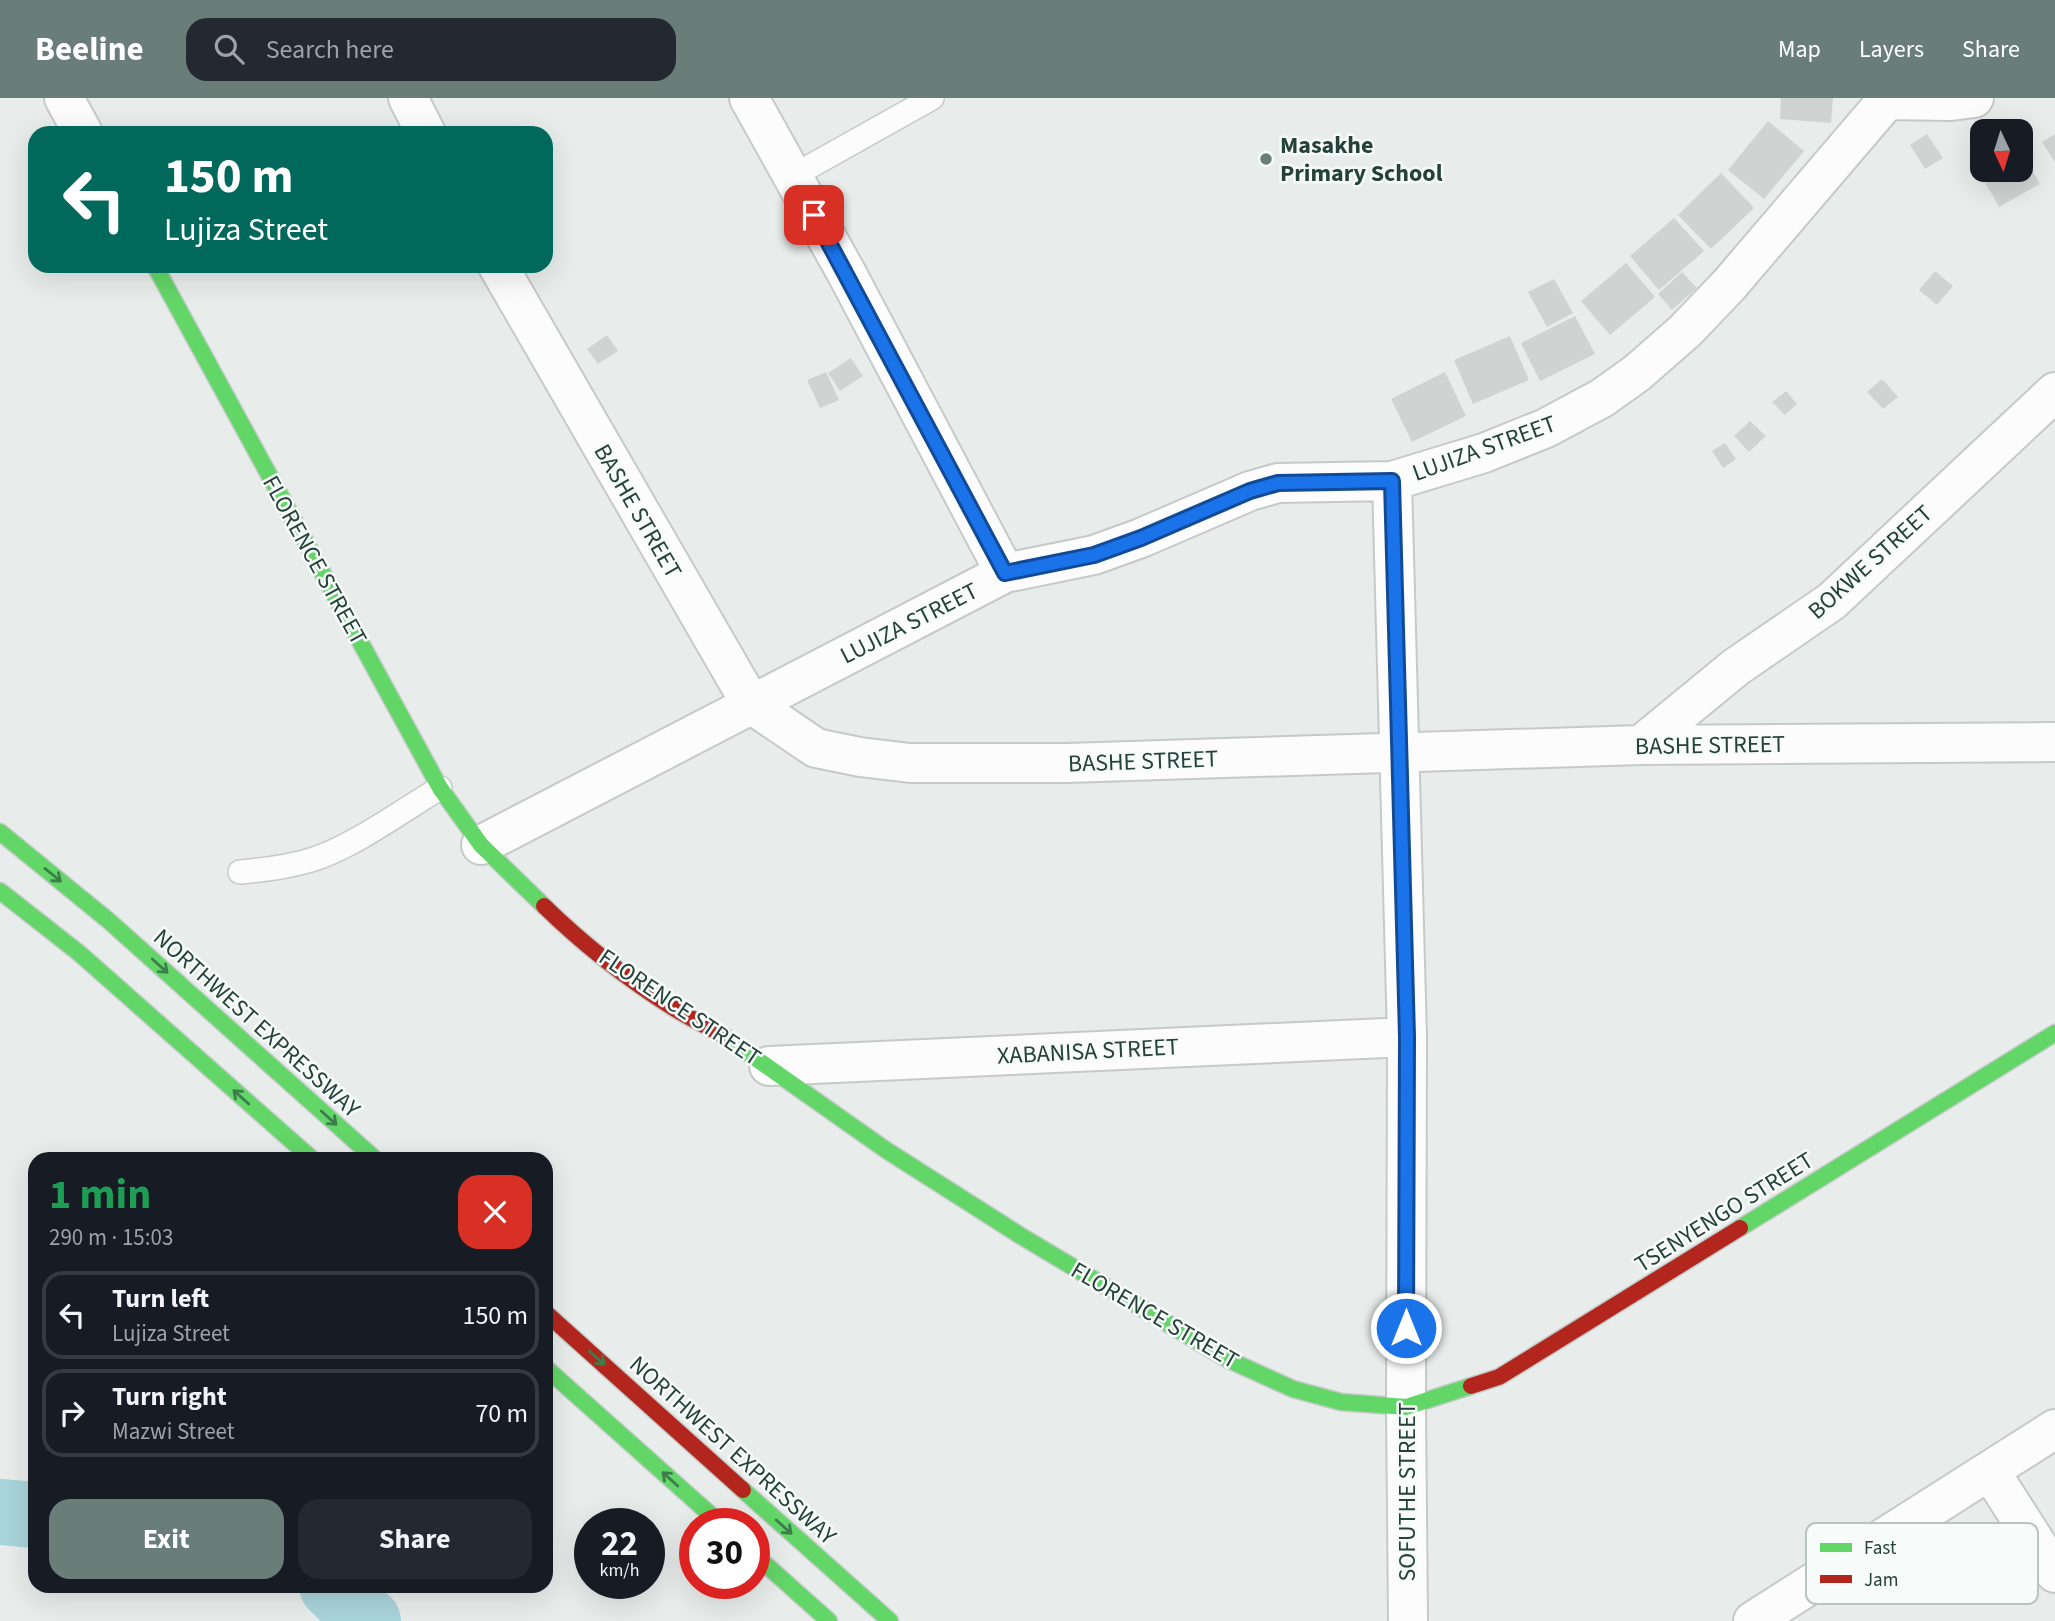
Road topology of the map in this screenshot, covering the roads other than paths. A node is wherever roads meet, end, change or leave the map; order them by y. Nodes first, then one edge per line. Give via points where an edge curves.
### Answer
1 (64, 98) edge
2 (408, 98) edge
3 (749, 98) edge
4 (932, 98) edge
5 (1974, 98) edge
6 (1887, 99) edge
7 (79, 126) edge
8 (422, 126) edge
9 (793, 176) junction
10 (159, 273) edge
11 (502, 273) edge
12 (2055, 392) edge
13 (1392, 481) junction
14 (1005, 573) junction
15 (751, 704) junction
16 (2055, 742) edge
17 (1641, 745) junction
18 (1400, 754) junction
19 (440, 788) junction
20 (0, 832) edge
21 (481, 845) junction
22 (240, 872) dead end
23 (0, 891) edge
24 (2055, 1033) edge
25 (1407, 1037) junction
26 (769, 1066) junction
27 (304, 1152) edge
28 (367, 1152) edge
29 (553, 1319) edge
30 (553, 1374) edge
31 (1406, 1407) junction
32 (2055, 1429) edge
33 (1990, 1471) junction
34 (703, 1508) edge
35 (1908, 1523) edge
36 (2023, 1523) edge
37 (2038, 1546) edge
38 (770, 1568) edge
39 (2055, 1573) edge
40 (1806, 1587) edge
41 (829, 1621) edge
42 (890, 1621) edge
43 (1408, 1621) edge
44 (1753, 1621) edge

1 - 7 street
2 - 8 street
3 - 9 street
4 - 9 lane
5 - 6 street, LUJIZA STREET
6 - 13 street, LUJIZA STREET via 1729,285 1637,373 1546,428
9 - 14 street
10 - 19 street, FLORENCE STREET
11 - 15 street, BASHE STREET
12 - 17 street, BOKWE STREET via 1832,601 1736,667
13 - 14 street, LUJIZA STREET via 1278,483 1094,555
13 - 18 street, SOFUTHE STREET
14 - 15 street, LUJIZA STREET
15 - 18 street, BASHE STREET via 816,748 910,763
15 - 21 street, LUJIZA STREET
16 - 17 street, BASHE STREET
17 - 18 street, BASHE STREET
18 - 25 street, SOFUTHE STREET
19 - 21 street, FLORENCE STREET
19 - 22 lane via 337,850 282,868
20 -> 28 street, NORTHWEST EXPRESSWAY via 109,921
21 - 26 street, FLORENCE STREET via 572,934 673,1008
27 -> 23 street via 79,953
24 - 31 street, TSENYENGO STREET via 1539,1355 1499,1377
25 - 26 street, XABANISA STREET
25 - 31 street, SOFUTHE STREET
26 - 31 street, FLORENCE STREET via 886,1150 998,1222 1227,1359 1293,1389 1341,1402
29 -> 42 street, NORTHWEST EXPRESSWAY
34 -> 30 street
31 - 43 street, SOFUTHE STREET
32 - 33 street
33 - 35 street
33 - 36 street
37 - 39 street
38 - 41 street
40 - 44 street

